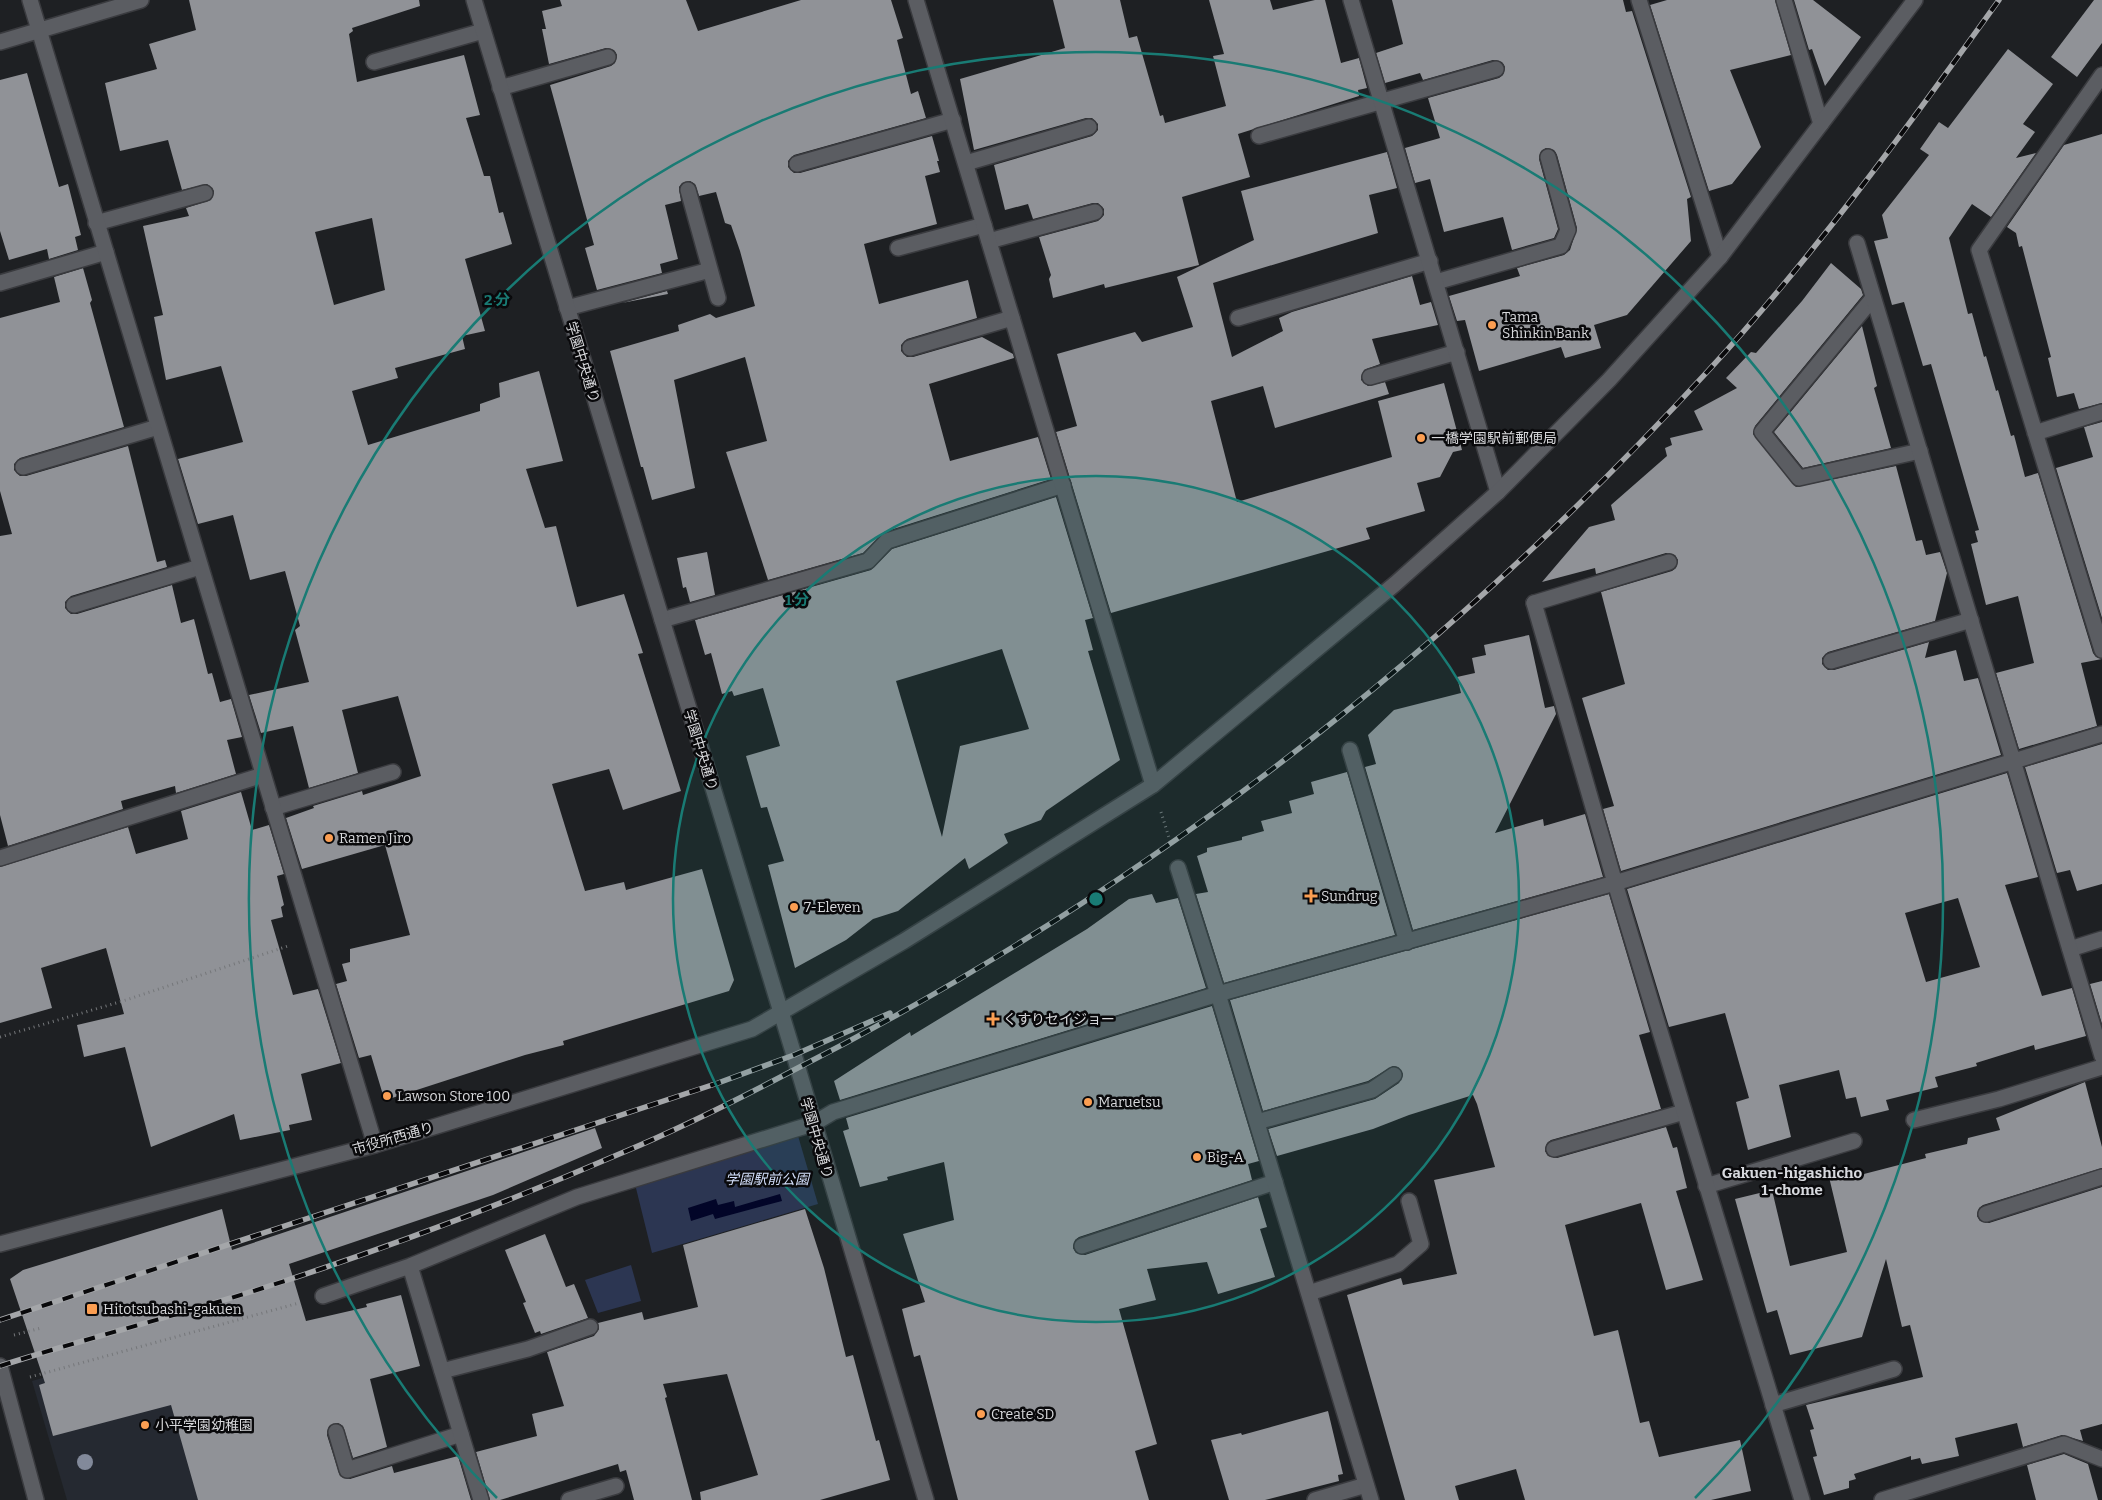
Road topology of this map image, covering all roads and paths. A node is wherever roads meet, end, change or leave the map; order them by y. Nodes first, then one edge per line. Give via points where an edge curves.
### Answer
1 (30, 0) edge
2 (140, 0) edge
3 (474, 0) edge
4 (916, 0) edge
5 (1351, 0) edge
6 (1639, 0) edge
7 (1784, 0) edge
8 (1915, 0) edge
9 (39, 30) junction
10 (483, 31) junction
11 (0, 42) edge
12 (608, 57) dead end
13 (374, 62) dead end
14 (1496, 69) dead end
15 (2102, 75) edge
16 (500, 88) junction
17 (1382, 102) junction
18 (953, 120) junction
19 (1821, 124) junction
20 (1089, 127) dead end
21 (1259, 136) dead end
22 (1548, 157) dead end
23 (966, 163) junction
24 (797, 164) dead end
25 (688, 190) dead end
26 (205, 193) dead end
27 (1095, 212) dead end
28 (96, 223) junction
29 (984, 226) junction
30 (989, 241) junction
31 (1857, 243) dead end
32 (898, 248) dead end
33 (106, 252) junction
34 (1720, 257) junction
35 (1430, 261) junction
36 (710, 270) junction
37 (1436, 282) junction
38 (0, 283) edge
39 (718, 298) dead end
40 (1873, 298) junction
41 (567, 308) junction
42 (1012, 318) junction
43 (1238, 318) dead end
44 (910, 348) dead end
45 (1457, 352) junction
46 (1370, 377) dead end
47 (2102, 412) edge
48 (158, 426) junction
49 (2035, 433) junction
50 (1920, 451) junction
51 (23, 467) dead end
52 (1063, 485) junction
53 (1498, 492) junction
54 (1669, 562) dead end
55 (200, 567) junction
56 (74, 605) dead end
57 (662, 620) junction
58 (1971, 620) junction
59 (2102, 650) edge
60 (1831, 661) dead end
61 (2102, 734) edge
62 (1350, 750) dead end
63 (2013, 760) junction
64 (393, 772) dead end
65 (263, 776) junction
66 (1153, 785) junction
67 (273, 808) junction
68 (0, 858) edge
69 (1178, 868) joint
70 (1615, 883) junction
71 (312, 938) junction
72 (2102, 940) edge
73 (1407, 942) junction
74 (2070, 949) junction
75 (1218, 994) junction
76 (780, 1012) junction
77 (0, 1037) edge
78 (2102, 1056) edge
79 (2102, 1067) edge
80 (1394, 1075) dead end
81 (1684, 1112) junction
82 (1914, 1120) dead end
83 (1257, 1122) junction
84 (813, 1124) junction
85 (1854, 1141) dead end
86 (375, 1144) junction
87 (1554, 1149) dead end
88 (2102, 1177) edge
89 (1275, 1182) junction
90 (1706, 1186) junction
91 (1409, 1200) dead end
92 (1986, 1214) dead end
93 (0, 1244) edge
94 (1082, 1246) dead end
95 (410, 1266) junction
96 (1309, 1293) junction
97 (324, 1296) joint
98 (590, 1327) dead end
99 (42, 1328) dead end
100 (14, 1335) dead end
101 (0, 1366) edge
102 (1894, 1369) dead end
103 (442, 1371) junction
104 (26, 1378) dead end
105 (1773, 1405) junction
106 (336, 1432) dead end
107 (462, 1434) junction
108 (2102, 1459) edge
109 (1366, 1485) junction
110 (616, 1486) dead end
111 (36, 1500) edge
112 (481, 1500) edge
113 (569, 1500) edge
114 (926, 1500) edge
115 (1315, 1500) edge
116 (1371, 1500) edge
117 (1802, 1500) edge
118 (1882, 1500) edge

1 - 9 street
2 - 9 street
3 - 10 street, 学園中央通り
4 - 18 street
5 - 17 street
6 - 34 street
7 - 19 street
8 - 19 street, 市役所西通り
9 - 11 street
9 - 28 street
10 - 13 street
10 - 16 street, 学園中央通り
12 - 16 street
14 - 17 street
15 - 49 street via 1979,250
16 - 41 street, 学園中央通り
17 - 21 street
17 - 35 street
18 - 23 street
18 - 24 street
19 - 34 street, 市役所西通り
20 - 23 street
22 - 37 street via 1568,230 1561,246
23 - 29 street
25 - 36 street
26 - 28 street
27 - 30 street
28 - 33 street
29 - 30 street
29 - 32 street
30 - 42 street
31 - 40 street
33 - 38 street
33 - 48 street
34 - 53 street, 市役所西通り via 1609,380
35 - 37 street
35 - 43 street
36 - 39 street
36 - 41 street
37 - 45 street
40 - 50 street
40 - 50 street via 1762,432 1799,478
41 - 57 street, 学園中央通り
42 - 44 street
42 - 52 street
45 - 46 street
45 - 53 street
47 - 49 street
48 - 51 street
48 - 55 street
49 - 59 street
50 - 58 street
52 - 57 street via 887,541 868,561
52 - 66 street
53 - 66 street, 市役所西通り via 1387,590
54 - 70 street via 1534,603
55 - 56 street
55 - 65 street
57 - 76 street, 学園中央通り
58 - 60 street
58 - 63 street
61 - 63 street
62 - 73 street
63 - 70 street
63 - 74 street
64 - 67 street
65 - 67 street
65 - 68 street
66 - 69 path
66 - 76 street, 市役所西通り via 904,941
67 - 71 street
69 - 75 street
70 - 73 street
70 - 81 street
71 - 77 path via 123,1002
71 - 86 street
72 - 74 street
73 - 75 street
74 - 78 street
75 - 83 street
75 - 84 street via 833,1112
76 - 84 street, 学園中央通り
76 - 86 street, 市役所西通り via 752,1029
79 - 82 street via 1999,1099
80 - 83 street via 1372,1090
81 - 87 street
81 - 90 street
83 - 89 street
84 - 95 street via 577,1197
84 - 114 street, 学園中央通り
85 - 90 street
86 - 93 street, 市役所西通り
88 - 92 street
89 - 94 street
89 - 96 street
90 - 105 street
91 - 96 street via 1421,1244 1398,1264
95 - 97 street
95 - 103 street
96 - 109 street
97 - 104 path
98 - 103 street
99 - 100 path
101 - 111 street
102 - 105 street
103 - 107 street
105 - 117 street
106 - 107 street via 347,1470
107 - 112 street
108 - 118 street via 2064,1444
109 - 115 street
109 - 116 street
110 - 113 street

